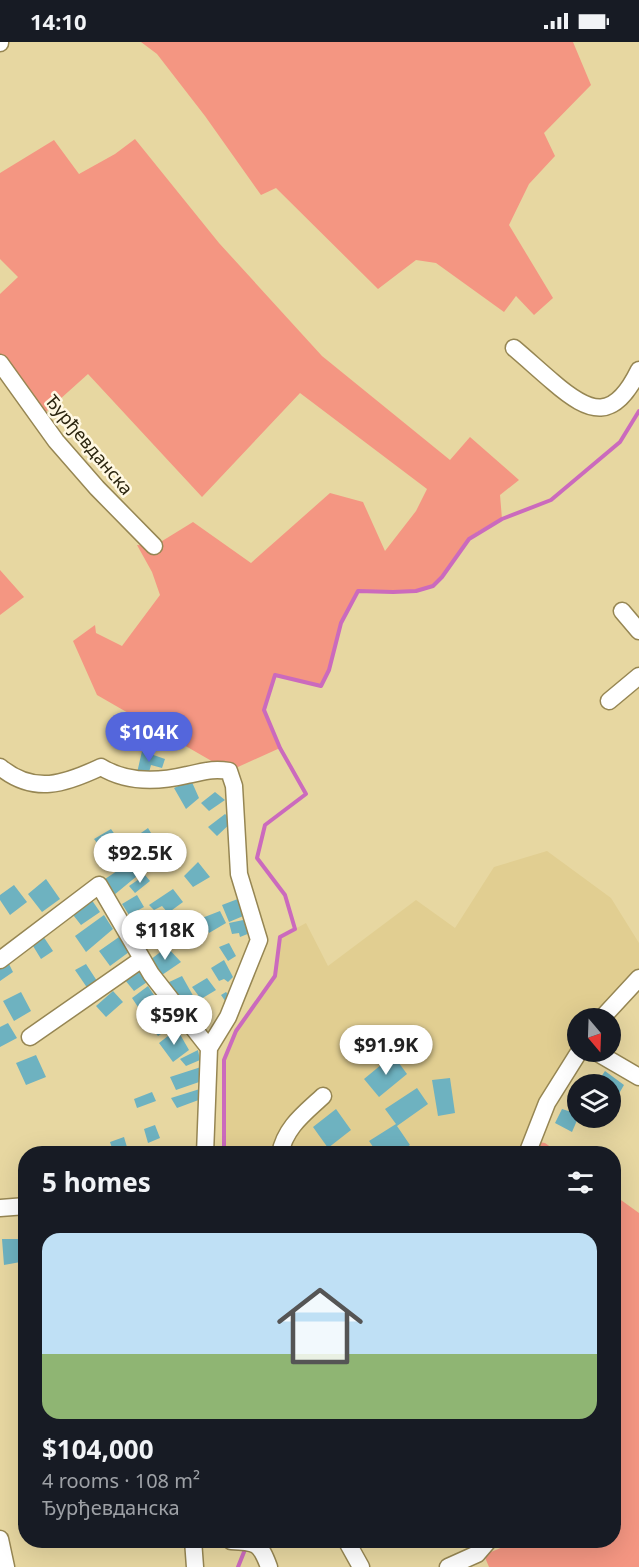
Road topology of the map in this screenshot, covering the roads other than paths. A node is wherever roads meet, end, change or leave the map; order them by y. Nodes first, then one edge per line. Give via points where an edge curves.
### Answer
1 (514, 348) dead end
2 (0, 363) edge
3 (639, 370) edge
4 (154, 546) dead end
5 (622, 611) dead end
6 (639, 631) edge
7 (639, 676) edge
8 (609, 701) dead end
9 (0, 767) edge
10 (142, 959) junction
11 (0, 960) edge
12 (639, 978) edge
13 (611, 1008) edge
14 (30, 1037) dead end
15 (208, 1048) junction
16 (573, 1062) edge
17 (613, 1062) edge
18 (639, 1077) edge
19 (323, 1096) dead end
20 (205, 1146) edge
21 (282, 1146) edge
22 (530, 1146) edge
23 (18, 1207) edge
24 (0, 1208) edge
25 (0, 1539) edge
26 (193, 1548) edge
27 (260, 1548) edge
28 (350, 1548) edge
29 (482, 1548) edge
30 (4, 1563) edge
31 (195, 1567) edge
32 (269, 1567) edge
33 (361, 1567) edge
34 (448, 1567) edge

1 - 3 street via 572,398 592,408 621,399
2 - 4 street, Ђурђевданска via 56,441
5 - 6 street
7 - 8 street
9 - 15 street via 13,778 35,785 62,781 101,766 135,780 165,780 215,768 229,771 234,786 239,874 259,940 228,1017
10 - 11 street via 99,885
10 - 14 street
10 - 15 street
12 - 13 street
15 - 20 street
16 - 22 street via 547,1103
17 - 18 street
19 - 21 street via 293,1124
23 - 24 street
25 - 30 street
26 - 31 street
27 - 32 street
28 - 33 street
29 - 34 street

